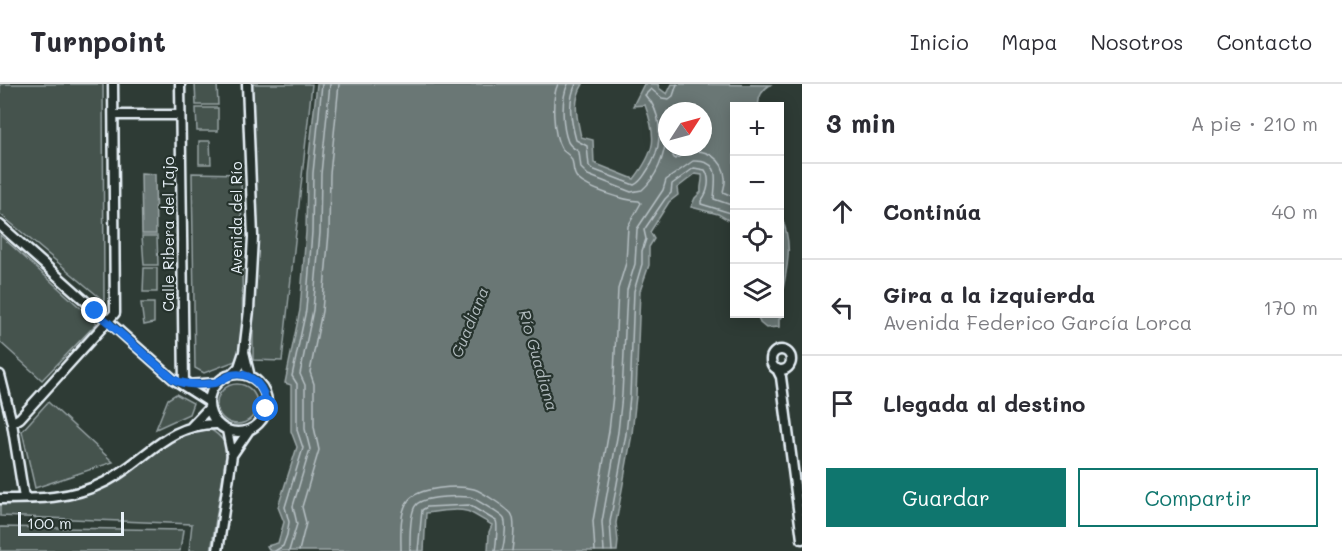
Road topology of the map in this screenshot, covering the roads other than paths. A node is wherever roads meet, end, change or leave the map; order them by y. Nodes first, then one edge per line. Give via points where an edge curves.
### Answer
1 (113, 84) edge
2 (180, 84) edge
3 (247, 84) edge
4 (114, 114) junction
5 (180, 115) junction
6 (0, 225) edge
7 (108, 321) junction
8 (244, 352) junction
9 (777, 369) dead end
10 (0, 375) edge
11 (231, 375) junction
12 (250, 377) junction
13 (217, 383) junction
14 (184, 385) junction
15 (209, 405) junction
16 (12, 423) junction
17 (218, 424) junction
18 (190, 427) junction
19 (227, 430) junction
20 (249, 430) junction
21 (232, 455) junction
22 (24, 498) junction
23 (0, 499) edge
24 (802, 539) edge
25 (218, 551) edge

1 - 4 street
2 - 5 street, Calle Ribera del Tajo
3 - 8 street, Avenida del Río via 253,237
4 - 5 street
4 - 7 street via 116,313
5 - 14 street, Calle Ribera del Tajo
6 - 7 street
7 - 14 street
7 - 16 street
8 - 11 street, Avenida del Río via 239,367
8 - 12 street, Avenida del Río
9 - 24 street
10 - 16 street
11 - 12 street
11 - 13 street
12 - 20 street via 264,390 266,400 263,418
13 - 14 street
13 - 15 street
14 - 15 street
15 - 17 street
15 - 18 street
16 - 22 street
17 - 18 street
17 - 19 street
18 - 22 street via 160,442 119,474 92,488 62,496
19 - 20 street
19 - 21 street
20 - 21 street
21 - 25 street
22 - 23 street

